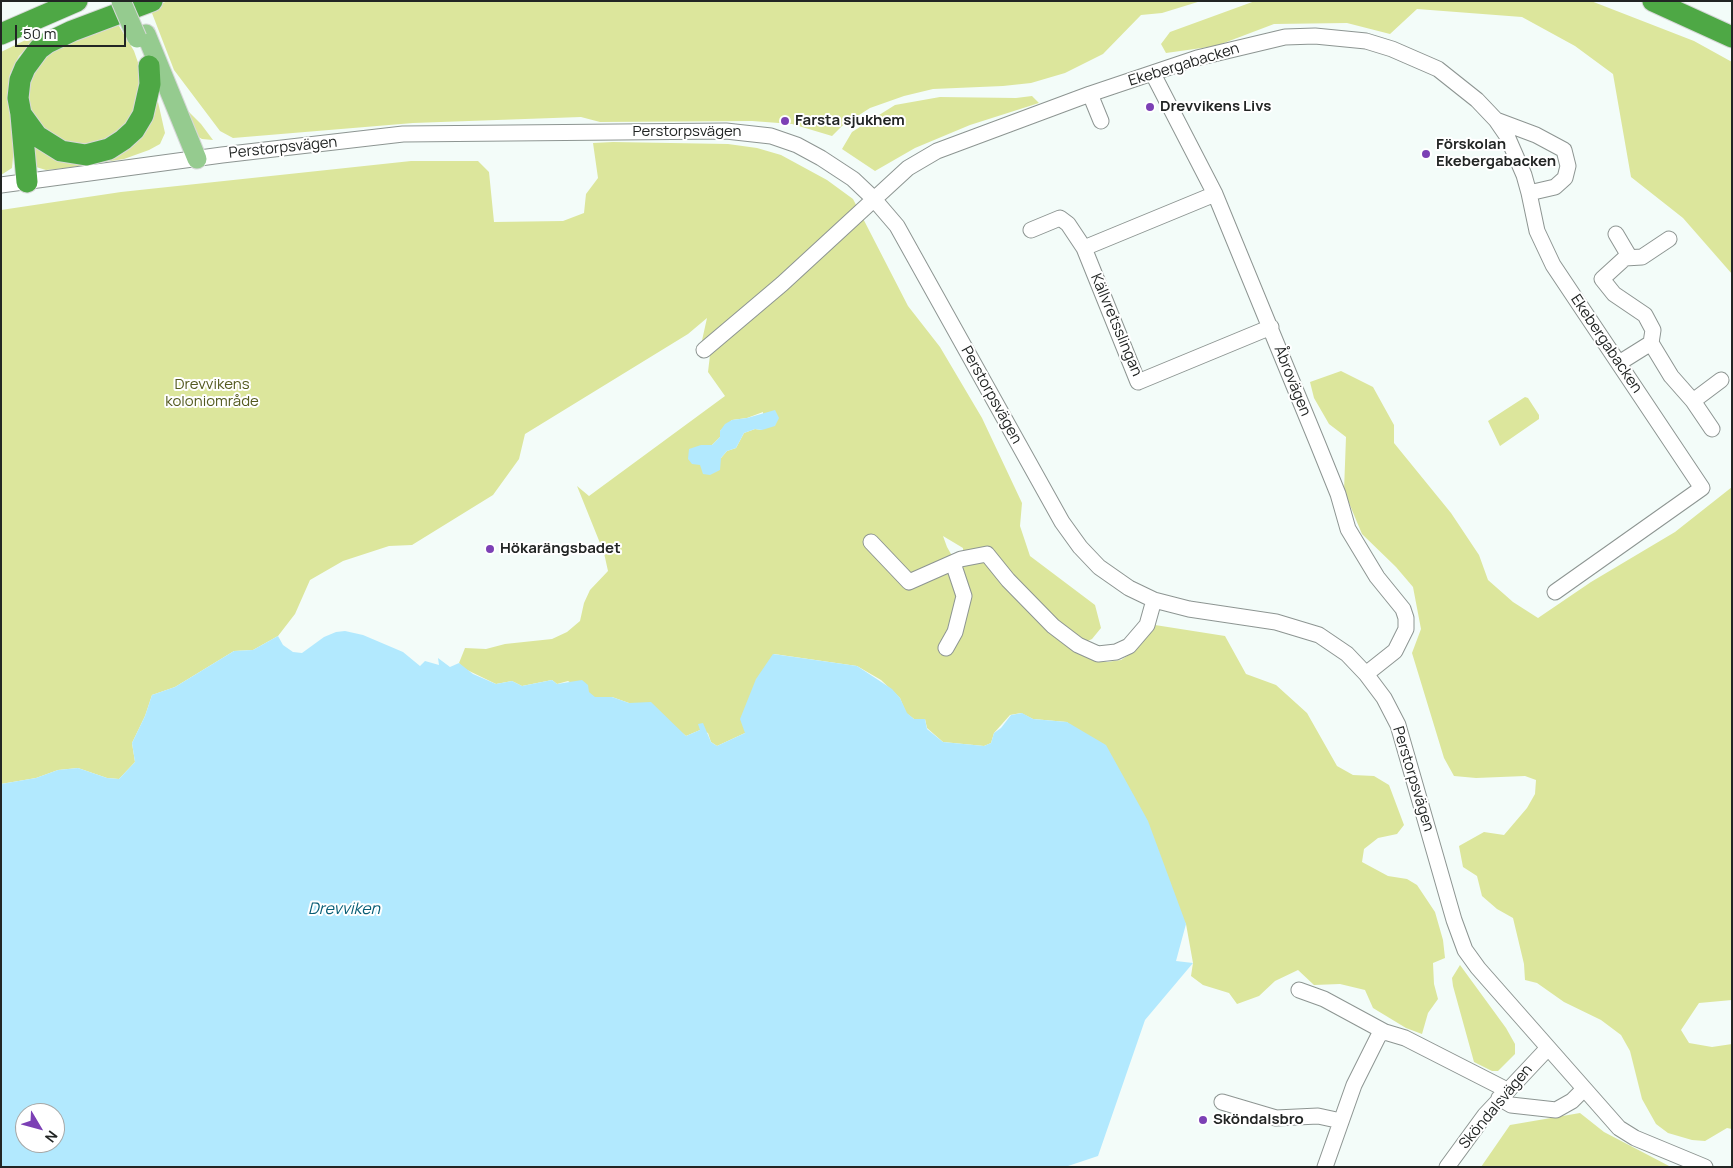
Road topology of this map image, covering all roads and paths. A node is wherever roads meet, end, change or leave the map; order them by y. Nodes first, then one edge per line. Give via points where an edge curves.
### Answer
1 (76, 1) edge
2 (121, 1) edge
3 (132, 1) edge
4 (152, 1) edge
5 (1654, 1) edge
6 (1, 34) edge
7 (142, 36) junction
8 (1732, 37) edge
9 (148, 66) junction
10 (1153, 74) junction
11 (1090, 94) junction
12 (21, 114) junction
13 (1496, 120) junction
14 (1101, 121) dead end
15 (192, 160) junction
16 (28, 182) junction
17 (1, 185) edge
18 (1529, 193) junction
19 (1214, 194) junction
20 (873, 198) junction
21 (1031, 230) dead end
22 (1616, 234) dead end
23 (1669, 240) dead end
24 (1084, 248) junction
25 (1630, 256) junction
26 (1271, 327) junction
27 (1651, 343) junction
28 (704, 350) dead end
29 (1619, 363) junction
30 (1721, 380) dead end
31 (1693, 401) junction
32 (1712, 429) dead end
33 (871, 542) dead end
34 (953, 563) junction
35 (1556, 592) dead end
36 (1154, 600) junction
37 (946, 648) dead end
38 (1366, 674) junction
39 (1299, 990) dead end
40 (1385, 1032) junction
41 (1547, 1049) junction
42 (1583, 1090) junction
43 (1503, 1094) junction
44 (1222, 1102) dead end
45 (1341, 1121) junction
46 (1325, 1167) edge
47 (1447, 1167) edge
48 (1705, 1167) edge

1 - 6 highway
2 - 7 main road, bridge
3 - 7 main road
4 - 12 highway via 72,31 39,49 20,80 18,98
5 - 8 highway
7 - 9 main road
7 - 15 main road
9 - 12 highway via 150,84 143,115 134,130 109,149 86,155 61,151 37,136
9 - 15 main road
10 - 11 street, Ekebergabacken
10 - 13 street, Ekebergabacken via 1197,58 1285,37 1316,36 1366,42 1392,49 1438,69
10 - 19 street, Åbrovägen
11 - 14 street
11 - 20 street, Ekebergabacken via 937,151 908,168
12 - 16 highway
13 - 18 street, Ekebergabacken via 1514,149
13 - 18 street, Ekebergabacken via 1564,150 1568,166 1566,178 1555,187
15 - 16 street, Perstorpsvägen
15 - 20 street, Perstorpsvägen via 402,134 726,131 771,136 797,145 853,179
16 - 17 street, Perstorpsvägen
18 - 29 street, Ekebergabacken via 1544,248
19 - 24 street
19 - 26 street, Åbrovägen
20 - 28 street, Ekebergabacken via 782,284
20 - 36 street, Perstorpsvägen via 911,249 1062,522 1080,547 1112,578
21 - 24 street, Källvretsslingan via 1060,218
22 - 25 street
23 - 25 street via 1642,257
24 - 26 street, Källvretsslingan via 1138,382
25 - 27 street via 1602,280 1614,294 1645,315 1653,330
26 - 38 street, Åbrovägen via 1338,494 1348,529 1406,618 1406,629 1395,651
27 - 29 street
27 - 31 street via 1671,376
29 - 35 street, Ekebergabacken via 1702,488
30 - 31 street
31 - 32 street
33 - 34 street via 909,582
34 - 36 street via 987,554 1053,626 1078,645 1098,654 1116,652 1129,646 1147,625
34 - 37 street via 964,596 955,632
36 - 38 street, Perstorpsvägen via 1298,628 1332,642
38 - 41 street, Perstorpsvägen via 1398,725 1465,950
39 - 40 street via 1324,999
40 - 43 street via 1404,1038
40 - 45 street via 1379,1035
41 - 42 street, Perstorpsvägen
41 - 43 street, Sköndalsvägen
42 - 43 street via 1556,1110 1511,1105
42 - 48 street, Perstorpsvägen via 1619,1128
43 - 47 street, Sköndalsvägen
44 - 45 street via 1276,1118 1318,1116
45 - 46 street

